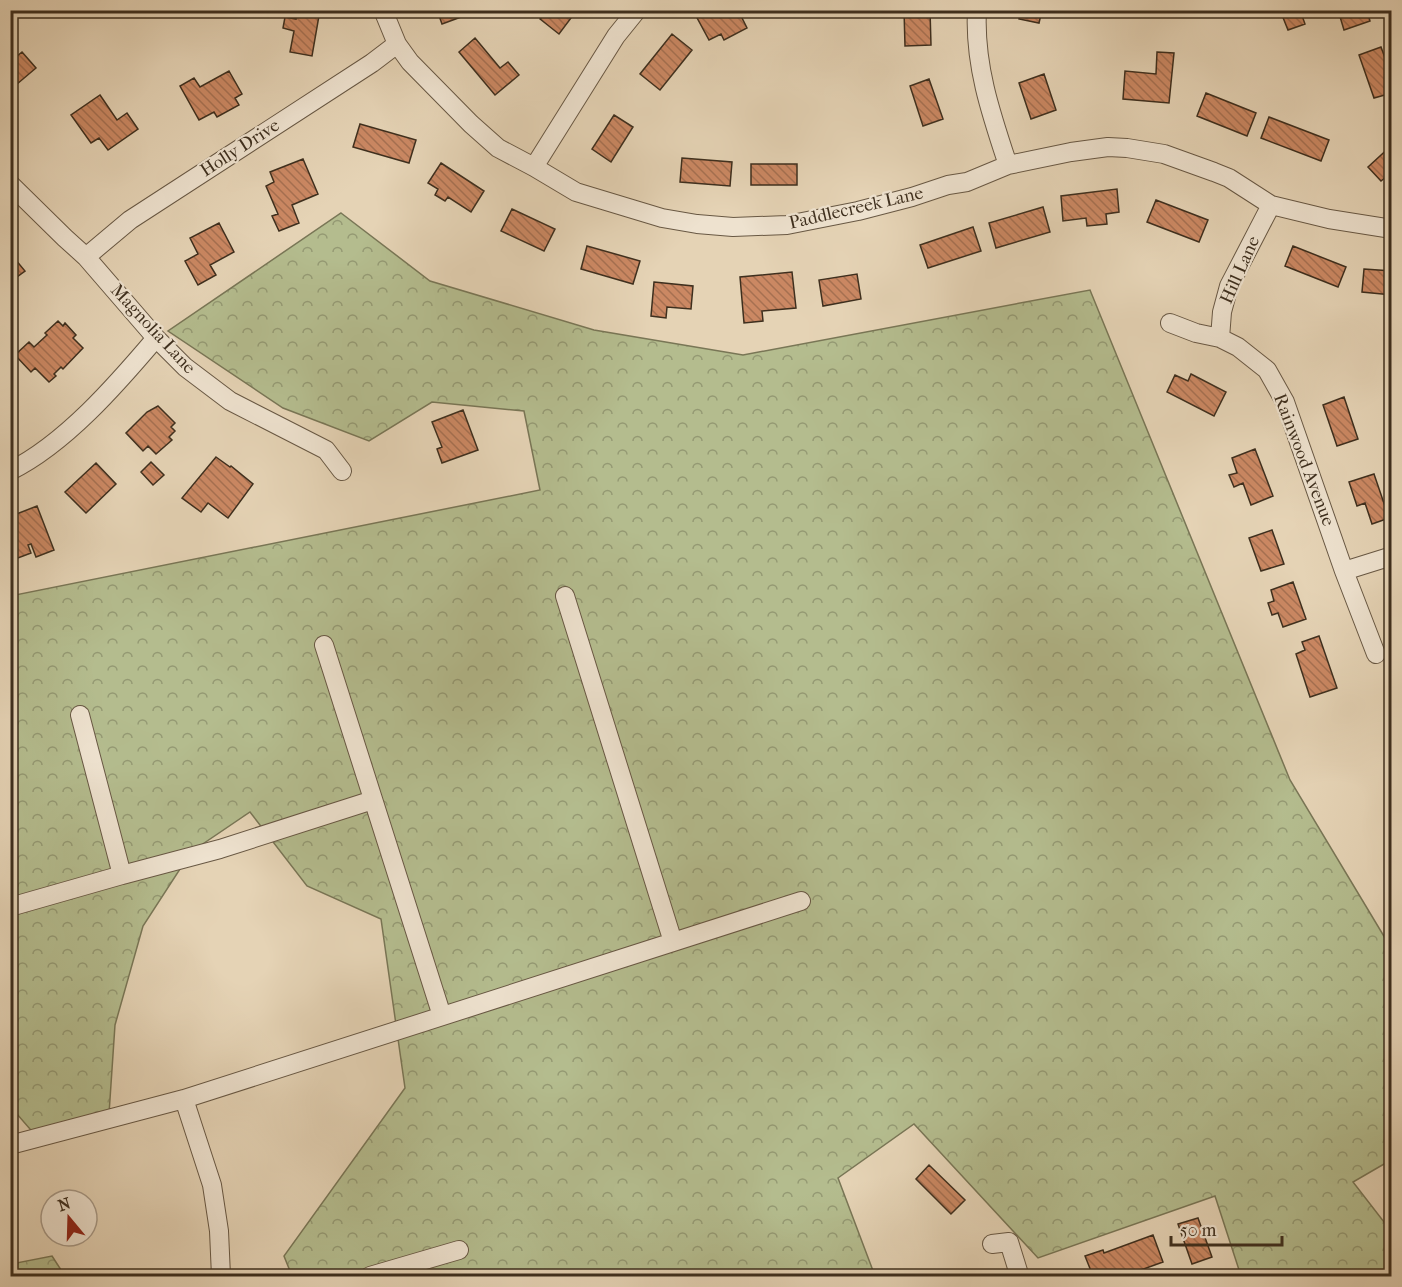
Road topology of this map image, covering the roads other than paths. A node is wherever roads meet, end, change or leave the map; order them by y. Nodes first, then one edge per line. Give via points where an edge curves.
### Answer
1 (383, 10) edge
2 (637, 10) edge
3 (977, 10) edge
4 (397, 44) junction
5 (1008, 165) junction
6 (534, 167) junction
7 (10, 184) edge
8 (1271, 205) junction
9 (1392, 229) edge
10 (86, 257) junction
11 (1170, 323) dead end
12 (156, 338) junction
13 (1220, 338) junction
14 (10, 471) edge
15 (342, 471) dead end
16 (1392, 556) edge
17 (1344, 571) junction
18 (565, 596) dead end
19 (324, 645) dead end
20 (1376, 654) dead end
21 (80, 715) dead end
22 (373, 800) junction
23 (122, 875) junction
24 (801, 901) dead end
25 (10, 907) edge
26 (673, 942) junction
27 (442, 1016) junction
28 (184, 1099) junction
29 (10, 1145) edge
30 (992, 1244) dead end
31 (459, 1250) dead end
32 (220, 1276) edge
33 (370, 1276) edge
34 (1016, 1276) edge

1 - 4 street, Paddlecreek Lane
2 - 6 street via 616,36
3 - 5 street via 976,32 987,99
4 - 6 street, Paddlecreek Lane via 484,137
4 - 10 street, Holly Drive via 130,220
5 - 6 street, Paddlecreek Lane via 967,182 858,211 787,225 733,226 662,218 602,202 576,192
5 - 8 street, Paddlecreek Lane via 1071,152 1127,148 1164,154 1214,172
7 - 10 street, Magnolia Lane
8 - 9 street, Paddlecreek Lane
8 - 13 street, Hill Lane via 1229,286
10 - 12 street, Magnolia Lane
11 - 13 street, Rainwood Avenue
12 - 14 street via 118,383 65,433 30,461
12 - 15 street, Magnolia Lane via 184,367 230,400 326,450
13 - 17 street, Rainwood Avenue via 1267,370 1285,402
16 - 17 street
17 - 20 street, Rainwood Avenue
18 - 26 street
19 - 22 street
21 - 23 street
22 - 23 street via 220,849
22 - 27 street
23 - 25 street
24 - 26 street
26 - 27 street
27 - 28 street
28 - 29 street
28 - 32 street via 212,1185
30 - 34 street via 1009,1242
31 - 33 street

